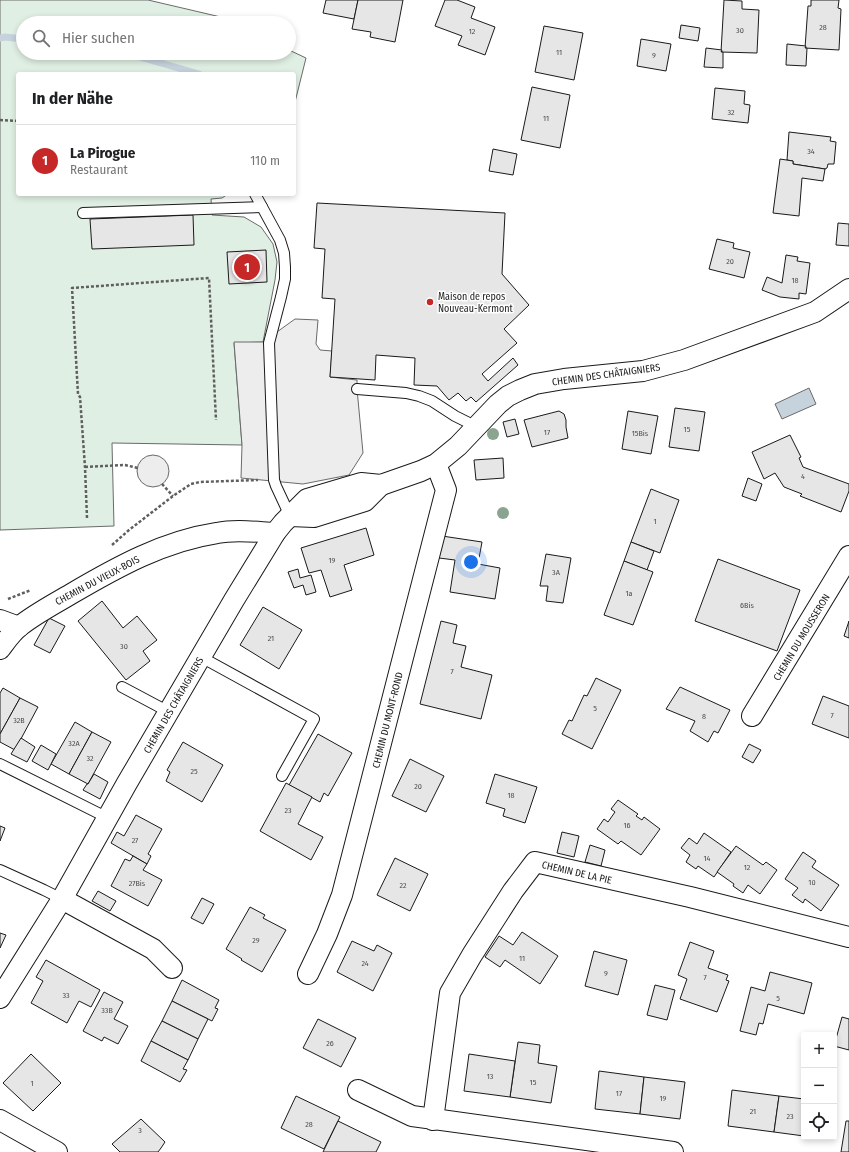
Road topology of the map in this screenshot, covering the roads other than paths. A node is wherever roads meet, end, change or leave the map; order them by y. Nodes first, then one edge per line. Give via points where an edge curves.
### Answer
1 (256, 196) edge
2 (262, 207) junction
3 (83, 213) dead end
4 (849, 289) edge
5 (357, 389) dead end
6 (477, 427) junction
7 (436, 464) junction
8 (290, 516) junction
9 (275, 533) junction
10 (849, 556) edge
11 (0, 620) edge
12 (18, 627) junction
13 (0, 649) edge
14 (201, 657) junction
15 (122, 687) dead end
16 (169, 712) junction
17 (752, 716) dead end
18 (0, 764) edge
19 (282, 776) dead end
20 (108, 818) junction
21 (0, 870) edge
22 (62, 899) junction
23 (849, 937) edge
24 (172, 968) dead end
25 (308, 974) dead end
26 (1, 995) edge
27 (358, 1090) dead end
28 (0, 1120) edge
29 (433, 1120) junction
30 (57, 1152) edge
31 (674, 1152) edge

1 - 2 lane
2 - 3 lane
2 - 8 lane via 280,240 284,253 285,280 269,343 274,480
4 - 6 street, CHEMIN DES CHÂTAIGNIERS via 815,312 678,362 643,370 535,384 508,396
5 - 6 lane via 419,396
6 - 7 street, CHEMIN DES CHÂTAIGNIERS
7 - 8 street, CHEMIN DES CHÂTAIGNIERS via 381,485 366,500 314,517
7 - 25 street, CHEMIN DU MONT-ROND via 446,490 342,895
8 - 9 street, CHEMIN DES CHÂTAIGNIERS
9 - 12 street, CHEMIN DU VIEUX-BOIS via 218,532 170,545 107,573
9 - 14 street, CHEMIN DES CHÂTAIGNIERS
10 - 17 street, CHEMIN DU MOUSSERON
11 - 12 street
12 - 13 street, CHEMIN DU VIEUX-BOIS
14 - 16 street, CHEMIN DES CHÂTAIGNIERS
14 - 19 lane via 314,719
15 - 16 lane
16 - 20 street, CHEMIN DES CHÂTAIGNIERS
18 - 20 lane
20 - 22 street, CHEMIN DES CHÂTAIGNIERS
21 - 22 lane
22 - 24 street via 153,949
22 - 26 street, CHEMIN DES CHÂTAIGNIERS
23 - 29 street, CHEMIN DE LA PIE via 535,862 513,891 450,993
27 - 29 street via 412,1116
28 - 30 street
29 - 31 street

